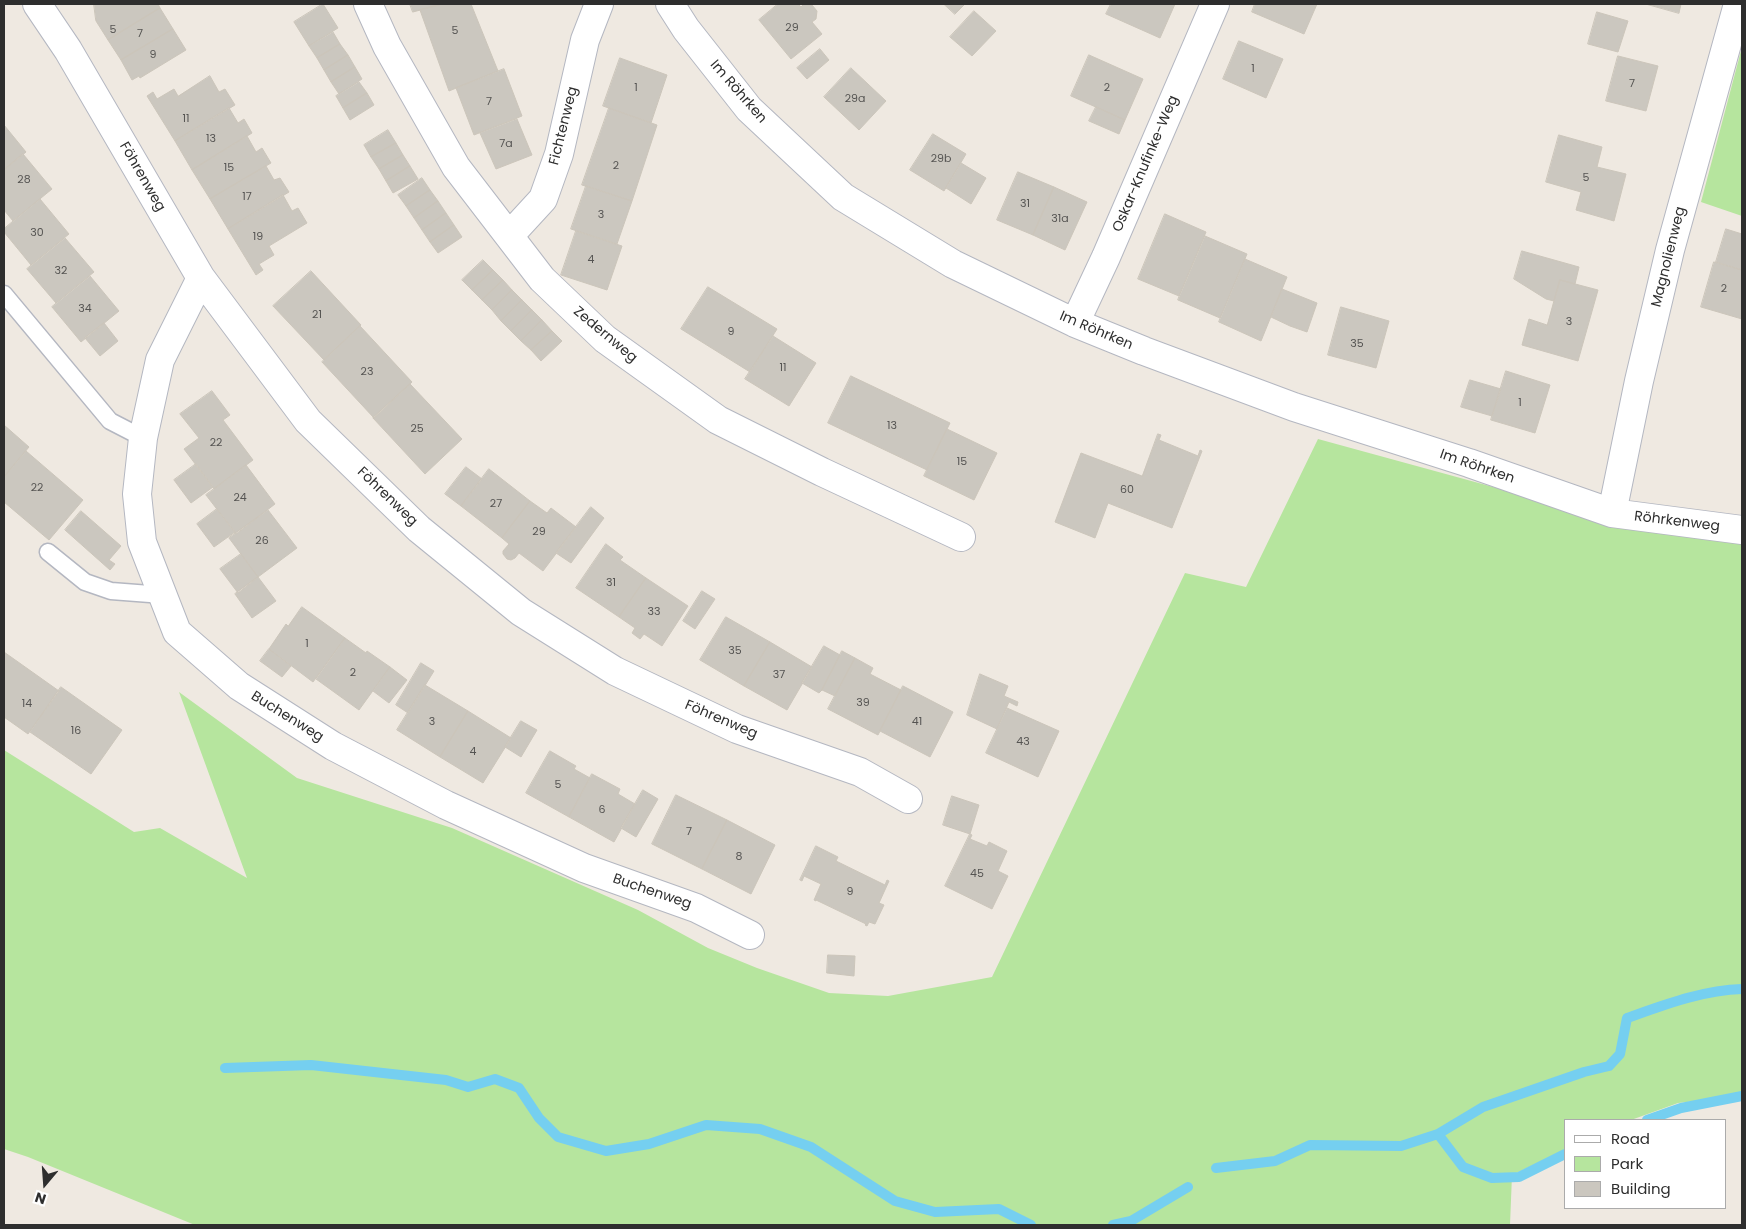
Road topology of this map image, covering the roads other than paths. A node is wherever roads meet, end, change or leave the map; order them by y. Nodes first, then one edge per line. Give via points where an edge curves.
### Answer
1 (37, 4) edge
2 (368, 4) edge
3 (599, 4) edge
4 (670, 4) edge
5 (1215, 4) edge
6 (1738, 4) edge
7 (509, 236) junction
8 (201, 278) junction
9 (4, 294) edge
10 (1075, 323) junction
11 (143, 438) junction
12 (1612, 514) junction
13 (1742, 530) edge
14 (962, 537) dead end
15 (48, 552) dead end
16 (163, 595) junction
17 (908, 799) dead end
18 (750, 935) dead end

1 - 8 street, Föhrenweg via 68,50
2 - 7 street, Zedernweg via 387,46 456,167
3 - 7 street, Fichtenweg via 585,40 559,154 543,199
4 - 10 street, Im Röhrken via 749,109 843,197 953,264
5 - 10 street, Oskar-Knufinke-Weg
6 - 12 street, Magnolienweg via 1670,250
7 - 14 street, Zedernweg via 542,279 604,338 718,420
8 - 11 street, Buchenweg via 160,360
8 - 17 street, Föhrenweg via 308,421 419,529 521,612 615,671 738,729 860,772
9 - 11 lane via 110,421
10 - 12 street, Im Röhrken via 1272,399
11 - 16 street, Buchenweg via 137,494 142,542
12 - 13 street, Röhrkenweg
15 - 16 lane via 85,582 111,591
16 - 18 street, Buchenweg via 177,632 239,686 333,746 446,805 584,868 696,908

